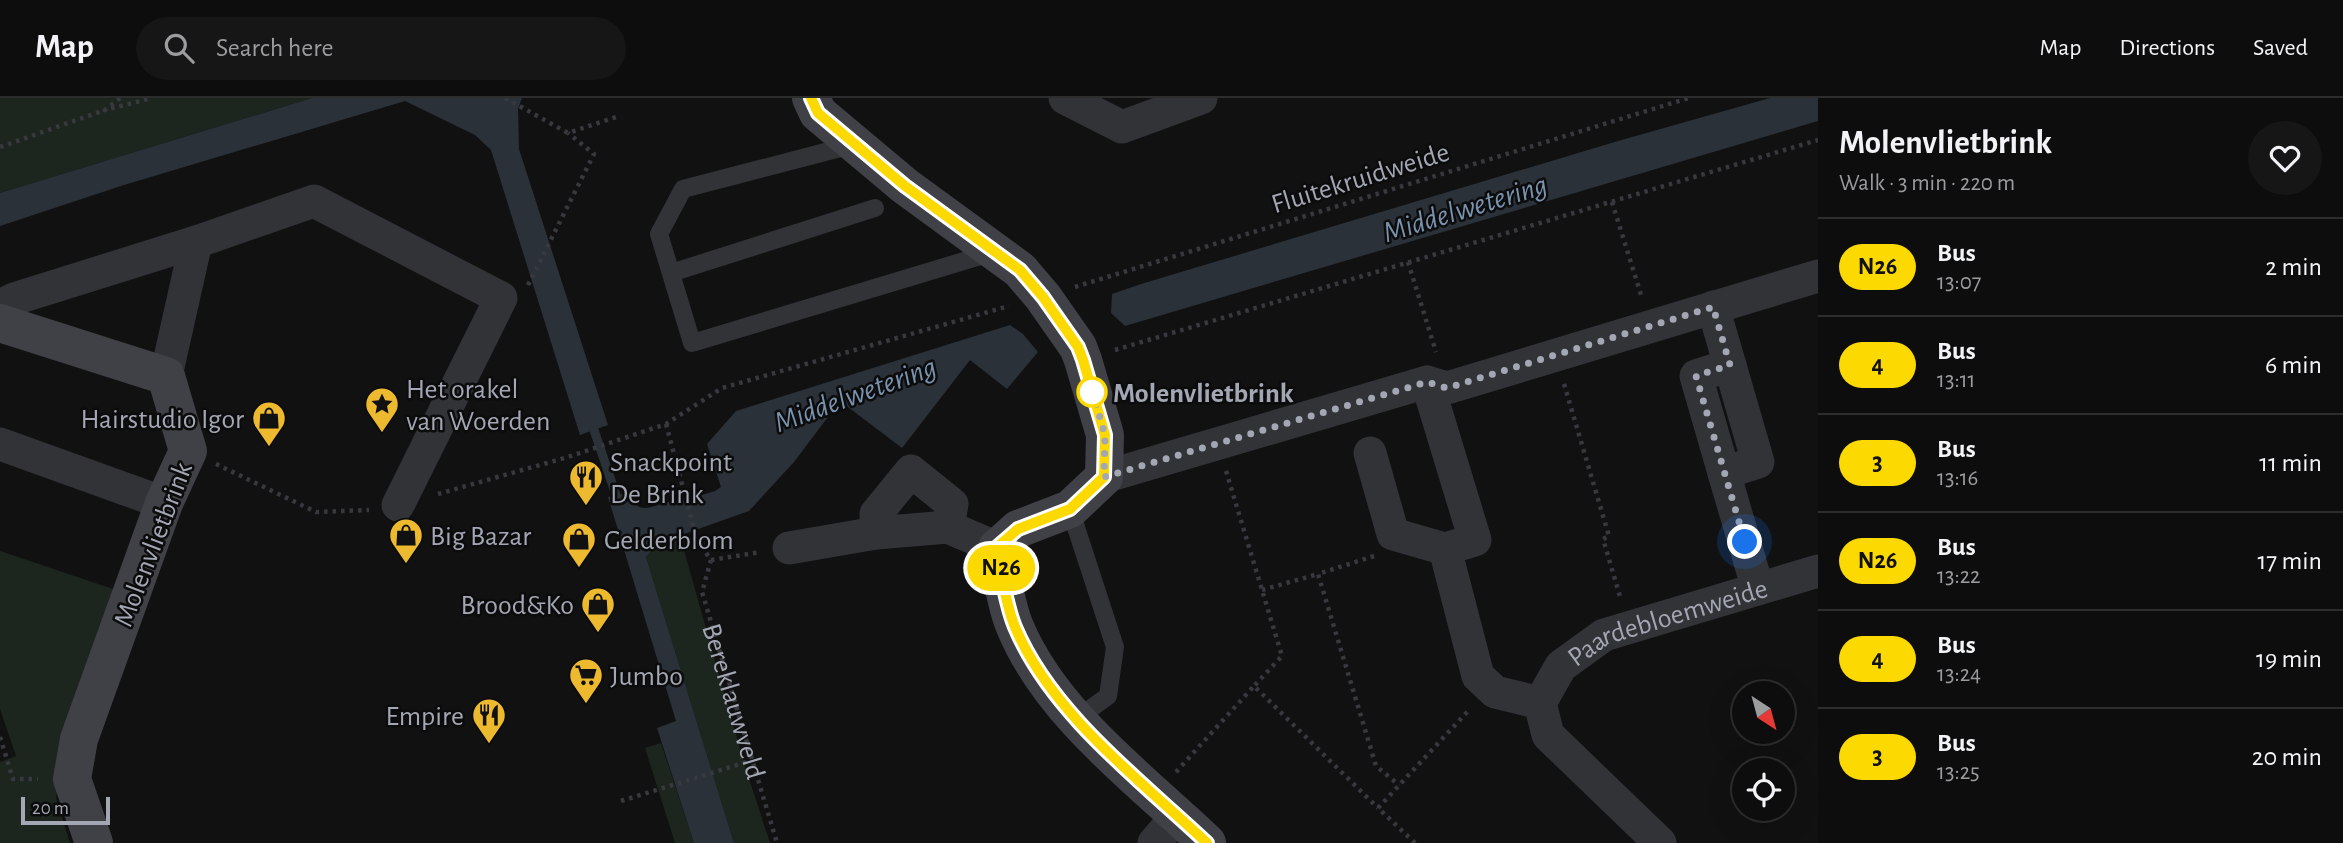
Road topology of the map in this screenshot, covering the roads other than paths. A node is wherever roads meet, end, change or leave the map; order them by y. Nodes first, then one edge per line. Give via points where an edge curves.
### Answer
1 (811, 98) edge
2 (1065, 98) edge
3 (1201, 98) edge
4 (855, 144) junction
5 (890, 197) junction
6 (196, 242) junction
7 (995, 251) junction
8 (671, 273) junction
9 (1818, 276) edge
10 (0, 306) edge
11 (1713, 307) junction
12 (0, 323) edge
13 (166, 376) junction
14 (1437, 385) junction
15 (0, 444) edge
16 (1370, 453) dead end
17 (1104, 477) junction
18 (164, 503) junction
19 (398, 505) dead end
20 (1070, 509) junction
21 (948, 527) junction
22 (876, 533) junction
23 (789, 548) road end
24 (996, 548) junction
25 (1445, 549) junction
26 (1818, 571) edge
27 (1758, 589) junction
28 (1540, 703) junction
29 (1075, 720) junction
30 (1163, 818) edge
31 (94, 843) edge
32 (1207, 843) edge
33 (1660, 843) edge

1 - 4 street via 818,113
2 - 3 street via 1122,127
4 - 5 street
4 - 8 lane via 683,189 659,234
5 - 7 street
5 - 8 lane
6 - 10 street
6 - 13 street, Molenvlietbrink
6 - 19 street via 314,201 501,298
7 - 8 lane via 692,343
7 - 17 street via 1020,270 1078,347 1105,435
9 - 11 street
11 - 14 street
11 - 27 street via 1758,462 1724,473
12 - 13 street
13 - 18 street, Molenvlietbrink via 188,451
14 - 17 street
14 - 25 street via 1475,540
15 - 18 street
16 - 25 street via 1393,534
17 - 20 street
18 - 31 street, Molenvlietbrink via 79,739 72,779
20 - 24 street via 1018,529
20 - 29 lane via 1115,647 1108,696
21 - 22 street
21 - 22 street via 952,504 912,471 876,514
21 - 24 street
22 - 23 street
24 - 29 street via 1014,625 1033,663
25 - 28 street via 1478,676 1494,692
26 - 27 street, Paardebloemweide
27 - 28 street, Paardebloemweide via 1604,635 1561,666
28 - 33 street via 1548,735
29 - 30 street
30 - 32 street

